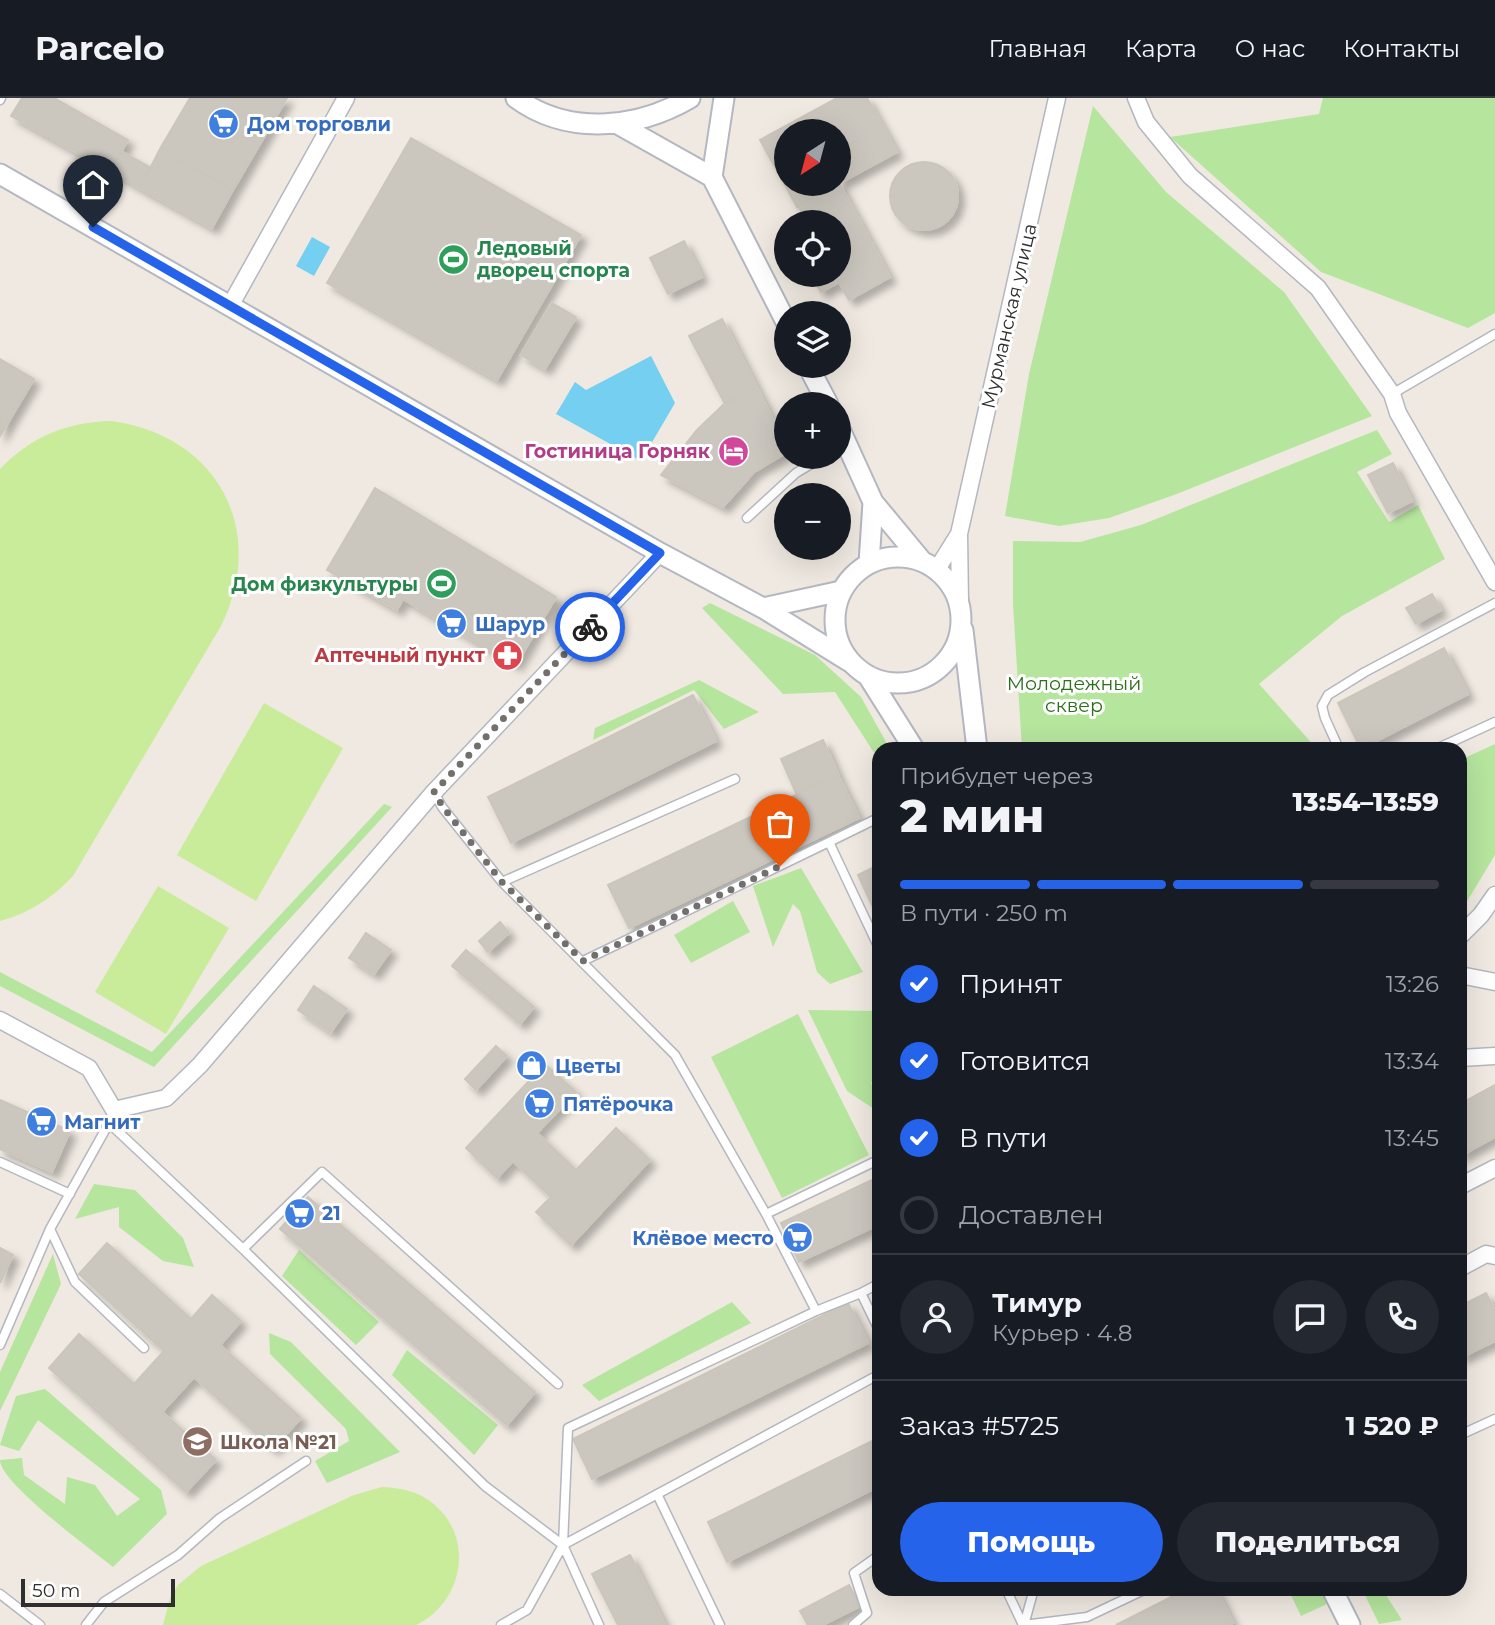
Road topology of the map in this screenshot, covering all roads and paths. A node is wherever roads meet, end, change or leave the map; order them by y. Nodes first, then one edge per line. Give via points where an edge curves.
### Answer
1 (346, 98) edge
2 (516, 98) edge
3 (690, 98) edge
4 (724, 98) edge
5 (1057, 98) edge
6 (1136, 98) edge
7 (616, 123) junction
8 (0, 174) edge
9 (712, 177) junction
10 (775, 301) edge
11 (230, 306) junction
12 (1495, 334) edge
13 (1392, 394) junction
14 (851, 458) edge
15 (803, 469) edge
16 (873, 502) junction
17 (747, 518) dead end
18 (959, 534) junction
19 (660, 553) junction
20 (869, 563) junction
21 (930, 565) junction
22 (1495, 582) edge
23 (841, 591) junction
24 (1495, 603) edge
25 (763, 608) junction
26 (961, 613) junction
27 (850, 662) junction
28 (868, 676) junction
29 (1495, 722) edge
30 (910, 742) edge
31 (976, 742) edge
32 (1336, 742) edge
33 (1451, 742) edge
34 (735, 779) dead end
35 (434, 792) junction
36 (872, 821) edge
37 (829, 842) junction
38 (502, 882) junction
39 (1495, 895) edge
40 (1467, 929) edge
41 (872, 933) edge
42 (583, 961) junction
43 (1467, 976) edge
44 (1495, 982) edge
45 (0, 1020) edge
46 (1495, 1056) edge
47 (1467, 1058) edge
48 (111, 1116) junction
49 (0, 1162) edge
50 (872, 1163) edge
51 (1495, 1168) edge
52 (1467, 1182) edge
53 (70, 1194) junction
54 (765, 1214) junction
55 (50, 1229) junction
56 (243, 1249) junction
57 (1495, 1256) edge
58 (1467, 1264) edge
59 (872, 1287) edge
60 (861, 1293) junction
61 (816, 1311) junction
62 (872, 1316) edge
63 (0, 1320) edge
64 (9, 1324) junction
65 (0, 1345) edge
66 (144, 1348) dead end
67 (872, 1378) edge
68 (558, 1384) dead end
69 (1495, 1419) edge
70 (1467, 1432) edge
71 (306, 1461) dead end
72 (657, 1494) junction
73 (563, 1545) junction
74 (872, 1560) edge
75 (1009, 1596) edge
76 (1032, 1596) edge
77 (1131, 1596) edge
78 (1335, 1596) edge
79 (3, 1598) edge
80 (40, 1625) edge
81 (86, 1625) edge
82 (501, 1625) edge
83 (599, 1625) edge
84 (720, 1625) edge
85 (853, 1625) edge
86 (1023, 1625) edge
87 (1349, 1625) edge

1 - 11 street
2 - 7 street via 570,121
3 - 7 street via 652,116
4 - 9 street
5 - 18 street, Мурманская улица
6 - 13 street via 1146,122 1190,176 1318,288
7 - 9 street
8 - 11 street
9 - 10 street
11 - 19 street
12 - 13 lane
13 - 22 street
14 - 16 street
15 - 17 lane
16 - 20 street
16 - 21 street
18 - 21 street
18 - 26 street
19 - 25 street
19 - 35 street
20 - 21 street via 893,556
20 - 23 street
21 - 26 street via 953,586
23 - 25 street
23 - 27 street via 835,611 836,632
24 - 32 lane via 1328,695 1322,706
25 - 27 street
26 - 28 street via 959,638 949,657 928,676 891,683
26 - 31 street
27 - 28 street
28 - 30 street
29 - 33 lane
34 - 38 lane
35 - 38 lane
35 - 48 street via 192,1073 166,1098
36 - 37 lane
37 - 41 lane
37 - 42 lane
38 - 42 lane
39 - 40 street
42 - 54 lane via 675,1055
43 - 44 street
45 - 48 street via 89,1068
46 - 47 street
48 - 53 lane
48 - 56 lane
49 - 53 lane
50 - 54 lane
51 - 52 street
53 - 55 lane
54 - 61 lane
55 - 64 lane
55 - 66 lane via 75,1282
56 - 68 lane via 323,1172
56 - 73 lane via 485,1486
57 - 58 street via 1486,1254
59 - 60 lane
60 - 61 lane
60 - 62 lane
61 - 73 lane via 568,1428
63 - 64 lane
64 - 65 lane
67 - 72 lane
69 - 70 lane
71 - 81 lane via 220,1518 178,1556 104,1602
72 - 73 lane
72 - 84 lane
73 - 82 lane via 527,1610
73 - 83 lane
74 - 85 lane via 854,1573 867,1613
75 - 86 lane
76 - 86 lane
77 - 86 lane via 1087,1617
78 - 87 street
79 - 80 lane

